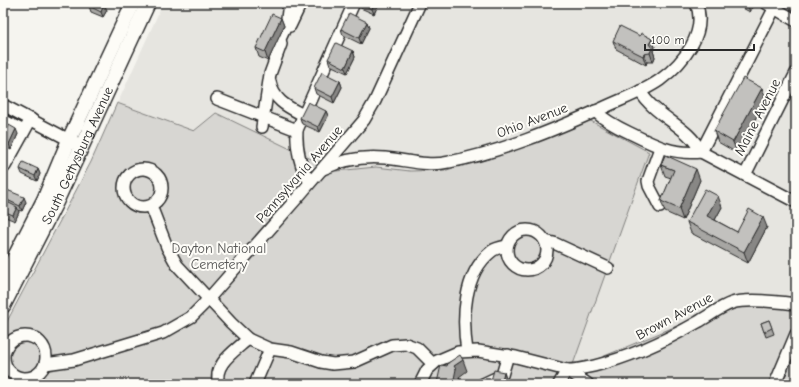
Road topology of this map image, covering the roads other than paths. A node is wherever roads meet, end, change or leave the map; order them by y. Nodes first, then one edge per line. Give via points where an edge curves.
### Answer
1 (133, 3) edge
2 (148, 3) edge
3 (289, 3) edge
4 (301, 3) edge
5 (354, 3) edge
6 (420, 3) edge
7 (696, 3) edge
8 (773, 4) edge
9 (796, 20) edge
10 (281, 44) junction
11 (796, 73) edge
12 (270, 81) junction
13 (640, 91) junction
14 (217, 99) dead end
15 (3, 105) edge
16 (595, 111) junction
17 (303, 115) junction
18 (31, 119) junction
19 (3, 120) edge
20 (263, 122) junction
21 (297, 130) junction
22 (24, 131) junction
23 (69, 140) junction
24 (82, 147) junction
25 (660, 148) junction
26 (701, 152) junction
27 (3, 168) edge
28 (319, 172) junction
29 (745, 175) junction
30 (310, 182) junction
31 (796, 202) edge
32 (151, 206) dead end
33 (660, 207) edge
34 (545, 241) junction
35 (507, 246) junction
36 (608, 268) dead end
37 (9, 272) edge
38 (209, 299) junction
39 (796, 304) edge
40 (3, 306) edge
41 (796, 334) edge
42 (248, 339) junction
43 (270, 349) junction
44 (466, 351) junction
45 (508, 355) junction
46 (45, 364) dead end
47 (433, 364) junction
48 (567, 370) junction
49 (219, 384) edge
50 (255, 384) edge
51 (420, 384) edge
52 (483, 384) edge
53 (559, 384) edge
54 (588, 384) edge
55 (775, 384) edge

1 - 23 main road, South Gettysburg Avenue
2 - 24 main road, South Gettysburg Avenue
3 - 10 street
4 - 10 street
5 - 17 street
6 - 28 street, Pennsylvania Avenue via 370,110
7 - 13 street, Ohio Avenue via 699,14 698,26 694,40 683,59 666,75
8 - 9 street
8 - 26 street
10 - 12 street
11 - 29 street, Maine Avenue
12 - 17 street via 271,90 278,99
12 - 20 street
13 - 16 street, Ohio Avenue
13 - 26 street via 650,105 693,139
14 - 20 street
15 - 18 street
16 - 25 street via 610,123
16 - 28 street, Ohio Avenue via 490,152 449,162 424,164 369,158 337,163
17 - 21 street
18 - 22 street
18 - 23 street
19 - 22 street
20 - 21 street
21 - 30 street via 302,168
22 - 27 street
23 - 24 street
23 - 37 main road, South Gettysburg Avenue via 44,200
24 - 37 main road, South Gettysburg Avenue via 56,202
25 - 26 street via 689,153
25 - 33 street via 648,181
26 - 29 street
28 - 30 street, Pennsylvania Avenue
29 - 31 street
30 - 38 street, Pennsylvania Avenue
32 - 38 street via 177,265
34 - 35 street via 536,232 524,230 513,235
34 - 35 street via 545,259 539,266 530,270 520,270 512,265 507,256
34 - 36 street
35 - 44 street via 493,250 488,255 472,281 465,305
37 - 40 main road, South Gettysburg Avenue
38 - 42 street
38 - 46 street, Pennsylvania Avenue via 191,317 162,333 74,360
39 - 48 street, Brown Avenue via 734,302 631,355 612,362
41 - 55 street
42 - 43 street
42 - 49 street via 220,366 217,376
43 - 47 street via 291,352 321,362 341,364 360,360 392,345 406,344 420,350
43 - 50 street
44 - 45 street via 478,350
44 - 47 street via 452,354
45 - 48 street
45 - 52 street via 502,375
47 - 51 street
48 - 53 street
48 - 54 street

